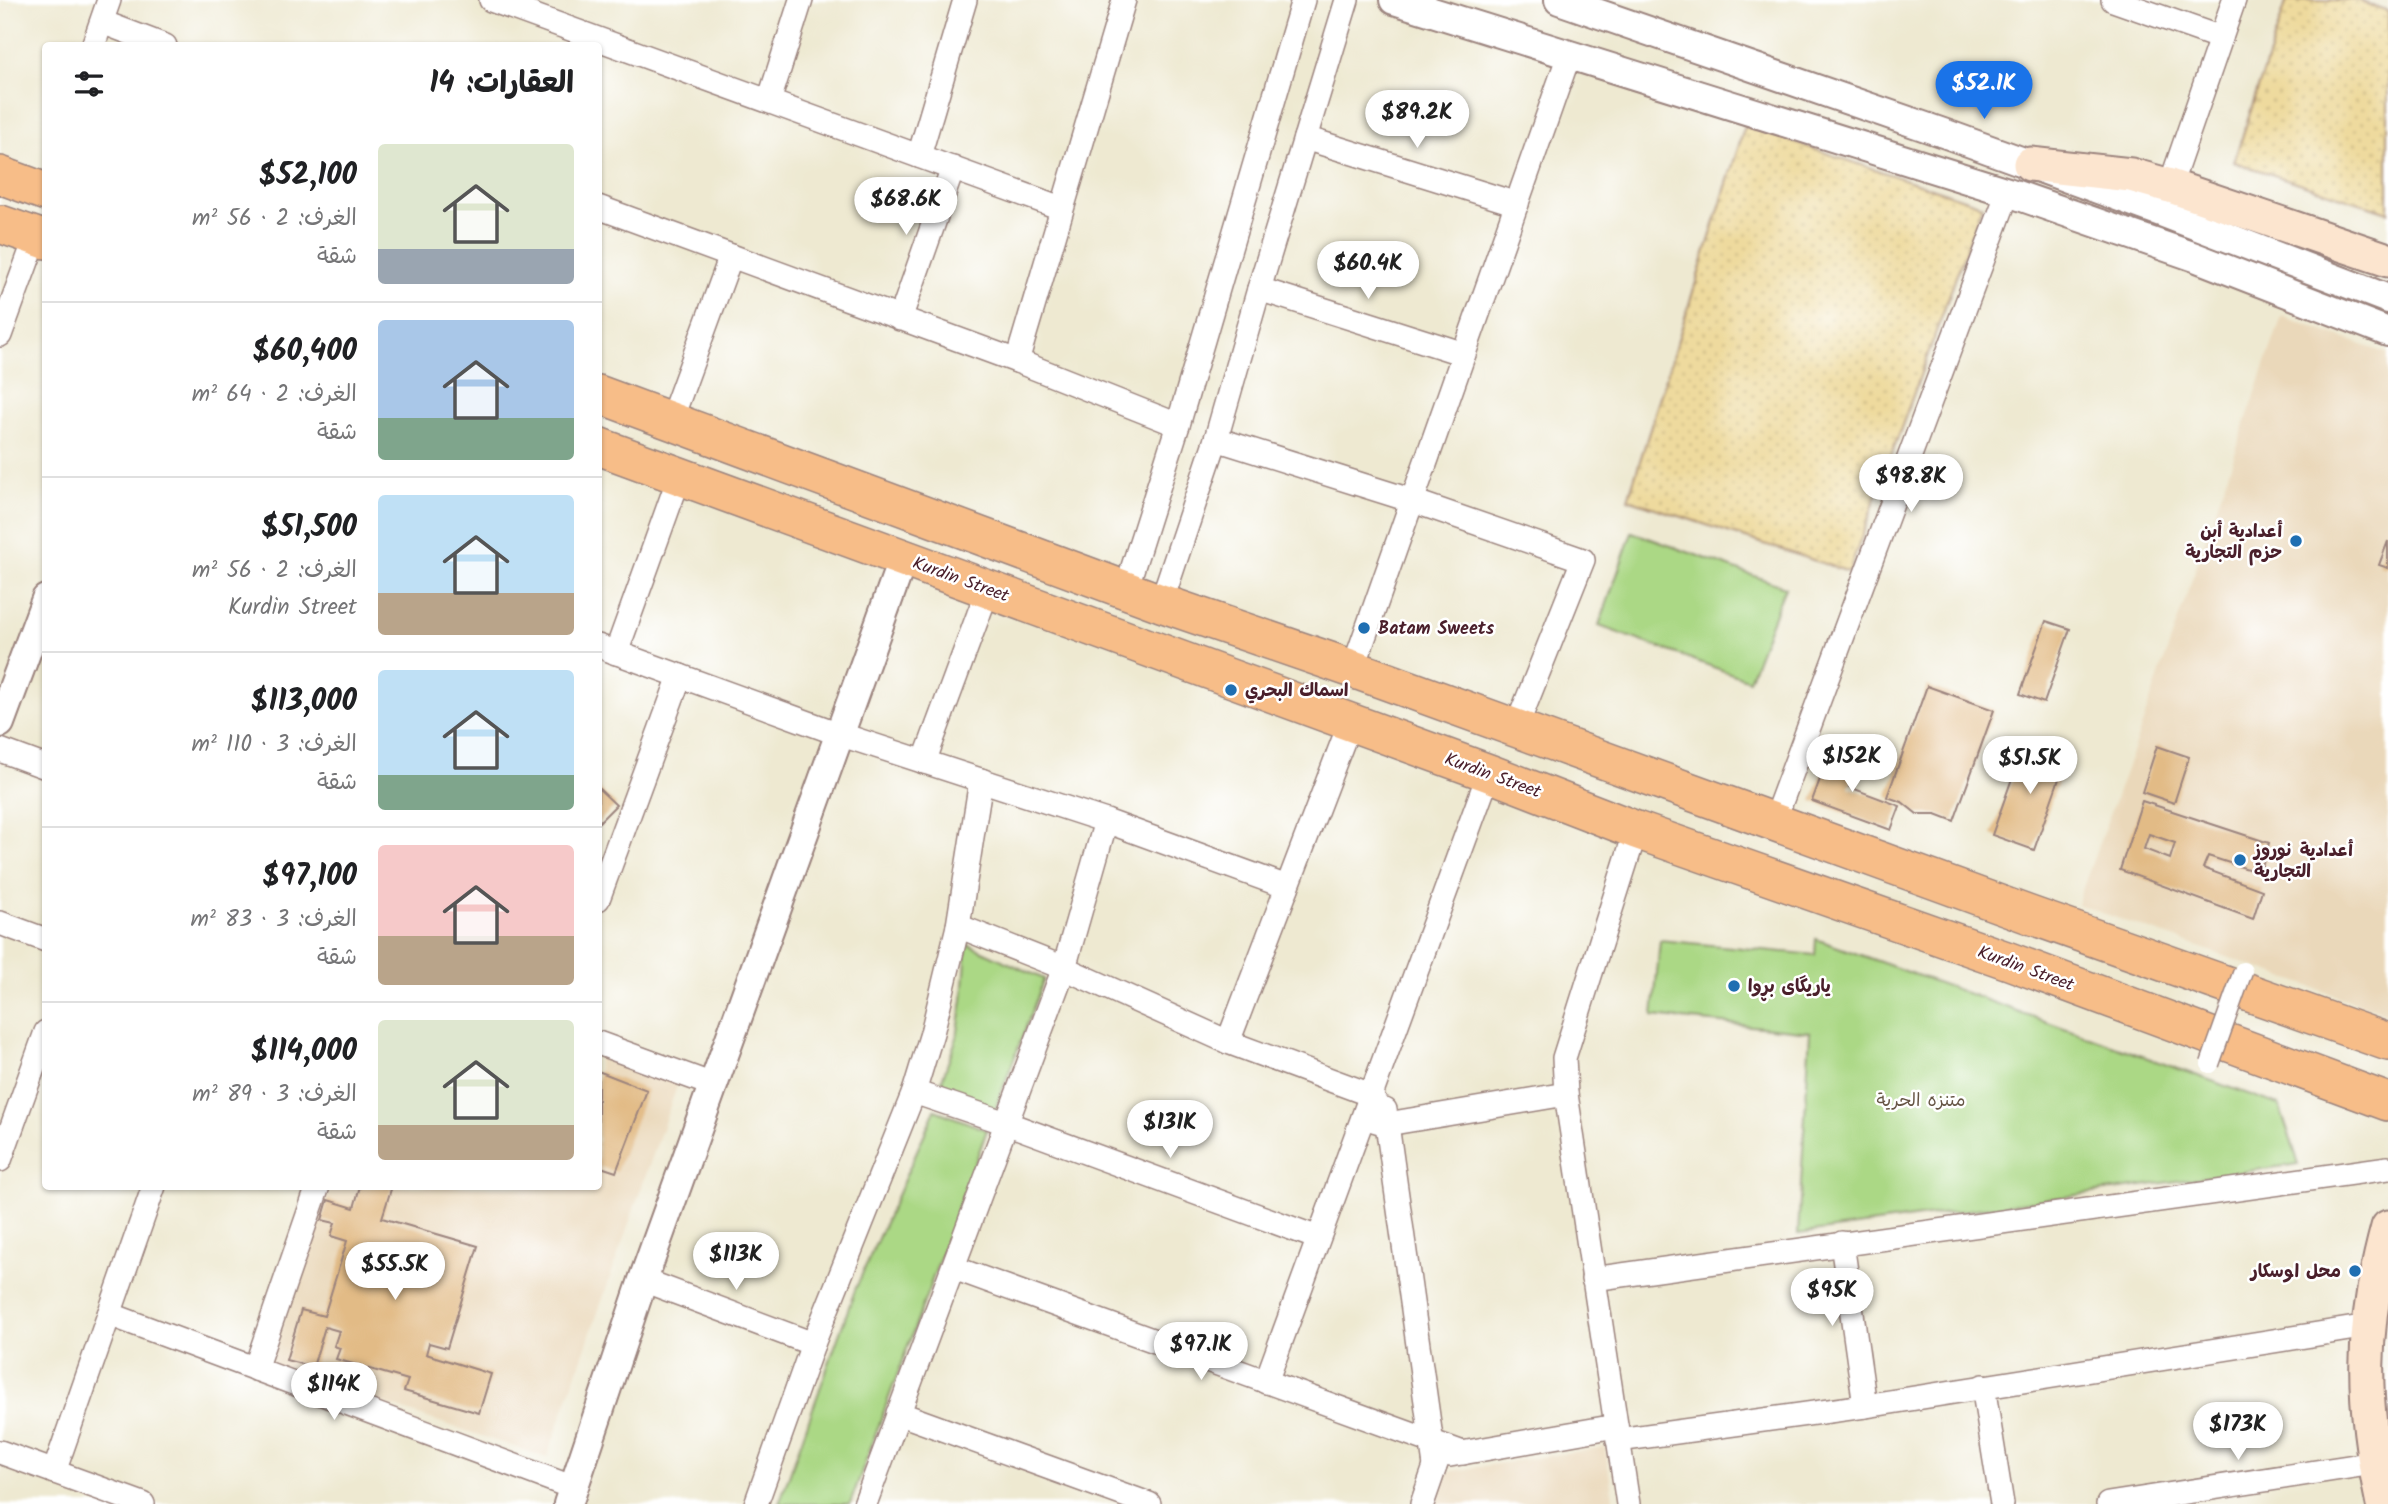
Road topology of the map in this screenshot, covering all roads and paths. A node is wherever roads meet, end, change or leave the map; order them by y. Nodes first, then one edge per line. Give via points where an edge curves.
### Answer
1 (109, 0) edge
2 (491, 0) edge
3 (801, 0) edge
4 (965, 0) edge
5 (1124, 0) edge
6 (1303, 0) edge
7 (1347, 0) edge
8 (1394, 0) edge
9 (1559, 0) edge
10 (2113, 0) edge
11 (2234, 0) edge
12 (102, 22) junction
13 (2221, 38) junction
14 (94, 42) edge
15 (154, 42) edge
16 (1569, 55) junction
17 (769, 101) junction
18 (1304, 138) junction
19 (919, 156) junction
20 (2030, 164) junction
21 (953, 169) junction
22 (0, 175) edge
23 (42, 186) edge
24 (2170, 186) junction
25 (2008, 192) junction
26 (1517, 204) junction
27 (602, 208) edge
28 (1061, 208) junction
29 (0, 224) edge
30 (41, 238) edge
31 (731, 256) junction
32 (2388, 260) edge
33 (1259, 289) junction
34 (2388, 299) edge
35 (900, 320) junction
36 (2388, 331) edge
37 (0, 335) edge
38 (1464, 354) junction
39 (1017, 361) junction
40 (602, 395) edge
41 (671, 420) junction
42 (1178, 425) junction
43 (1216, 439) junction
44 (602, 447) edge
45 (680, 475) junction
46 (1413, 500) junction
47 (903, 558) junction
48 (988, 589) junction
49 (1126, 589) junction
50 (1161, 603) junction
51 (42, 610) edge
52 (608, 650) edge
53 (1353, 670) junction
54 (680, 676) junction
55 (0, 723) edge
56 (1350, 723) junction
57 (1516, 728) junction
58 (839, 734) junction
59 (0, 750) edge
60 (924, 762) junction
61 (42, 766) edge
62 (1489, 773) junction
63 (981, 780) junction
64 (1107, 821) junction
65 (1774, 821) junction
66 (1636, 830) junction
67 (1287, 887) junction
68 (602, 888) edge
69 (2027, 914) junction
70 (0, 923) edge
71 (958, 926) junction
72 (42, 939) edge
73 (2009, 961) junction
74 (1064, 968) junction
75 (2243, 971) dead end
76 (2388, 1041) edge
77 (1228, 1042) junction
78 (42, 1043) edge
79 (602, 1044) edge
80 (2210, 1064) dead end
81 (1375, 1084) junction
82 (713, 1085) junction
83 (914, 1092) junction
84 (1566, 1094) junction
85 (2388, 1102) edge
86 (1363, 1117) junction
87 (1006, 1123) junction
88 (1387, 1124) junction
89 (0, 1160) edge
90 (2388, 1168) edge
91 (153, 1190) edge
92 (317, 1190) edge
93 (2388, 1227) edge
94 (1318, 1238) junction
95 (1842, 1243) junction
96 (954, 1268) junction
97 (1593, 1279) junction
98 (643, 1280) junction
99 (109, 1314) junction
100 (2368, 1326) junction
101 (813, 1344) junction
102 (256, 1369) junction
103 (1266, 1382) junction
104 (1983, 1386) junction
105 (1866, 1406) junction
106 (898, 1413) junction
107 (1617, 1433) junction
108 (0, 1452) edge
109 (1442, 1453) junction
110 (2374, 1463) junction
111 (54, 1472) junction
112 (571, 1496) edge
113 (143, 1504) edge
114 (756, 1504) edge
115 (865, 1504) edge
116 (1149, 1504) edge
117 (1422, 1504) edge
118 (1628, 1504) edge
119 (2003, 1504) edge
120 (2108, 1504) edge
121 (2383, 1504) edge

1 - 12 street
2 - 17 street
3 - 17 street
4 - 19 street
5 - 28 street
6 - 42 street
7 - 18 street
8 - 16 street
9 - 20 street
10 - 13 street
11 - 13 street
12 - 14 street
12 - 15 street
13 - 24 street
16 - 25 street
16 - 26 street
17 - 19 street
18 - 26 street
18 - 33 street
19 - 21 street
20 - 24 main road via 2131,175
20 - 34 street
21 - 28 street
21 - 35 street
22 - 23 main road
24 - 32 main road
25 - 36 street
25 - 65 street
26 - 38 street
27 - 31 street
28 - 39 street
29 - 30 main road
30 - 37 street
31 - 35 street
31 - 41 street
33 - 38 street
33 - 43 street
35 - 39 street
38 - 46 street
39 - 42 street
40 - 41 main road
41 - 49 main road
42 - 49 street
43 - 46 street
43 - 50 street
44 - 45 main road, Kurdin Street
45 - 47 main road, Kurdin Street
45 - 52 street
46 - 53 street
46 - 57 street via 1583,560
47 - 48 main road, Kurdin Street
47 - 58 street
48 - 56 main road, Kurdin Street
48 - 60 street
49 - 50 main road
50 - 53 main road
51 - 55 street
52 - 54 street
53 - 57 main road
54 - 58 street
54 - 68 street
56 - 62 main road, Kurdin Street
56 - 67 street
57 - 65 main road
58 - 60 street
58 - 82 street
59 - 61 street
60 - 63 street
62 - 66 main road, Kurdin Street
62 - 81 street
63 - 64 street
63 - 71 street
64 - 67 street
64 - 74 street
65 - 69 main road
66 - 73 main road, Kurdin Street
66 - 84 street via 1563,1058
67 - 77 street
69 - 73 main road
69 - 76 main road
70 - 72 street
71 - 74 street
71 - 83 street
73 - 85 main road, Kurdin Street
74 - 77 street
74 - 87 street
75 - 80 street, bridge
77 - 81 street
78 - 89 street
79 - 82 street
81 - 86 street
81 - 88 street
82 - 98 street
83 - 87 street
83 - 101 street
84 - 88 street
84 - 97 street
86 - 88 street
86 - 94 street
87 - 94 street
87 - 96 street
88 - 109 street
90 - 95 street
91 - 99 street
92 - 102 street
93 - 100 main road
94 - 103 street
95 - 97 street
95 - 105 street
96 - 103 street
96 - 106 street
97 - 107 street
98 - 101 street
98 - 112 street
99 - 102 street
99 - 111 street
100 - 104 street
100 - 110 main road via 2365,1373
101 - 114 street
102 - 112 street
103 - 109 street
104 - 105 street
104 - 119 street
105 - 107 street
106 - 115 street
106 - 116 street
107 - 109 street
107 - 118 street
108 - 111 street
109 - 117 street
110 - 120 street
110 - 121 main road
111 - 113 street

